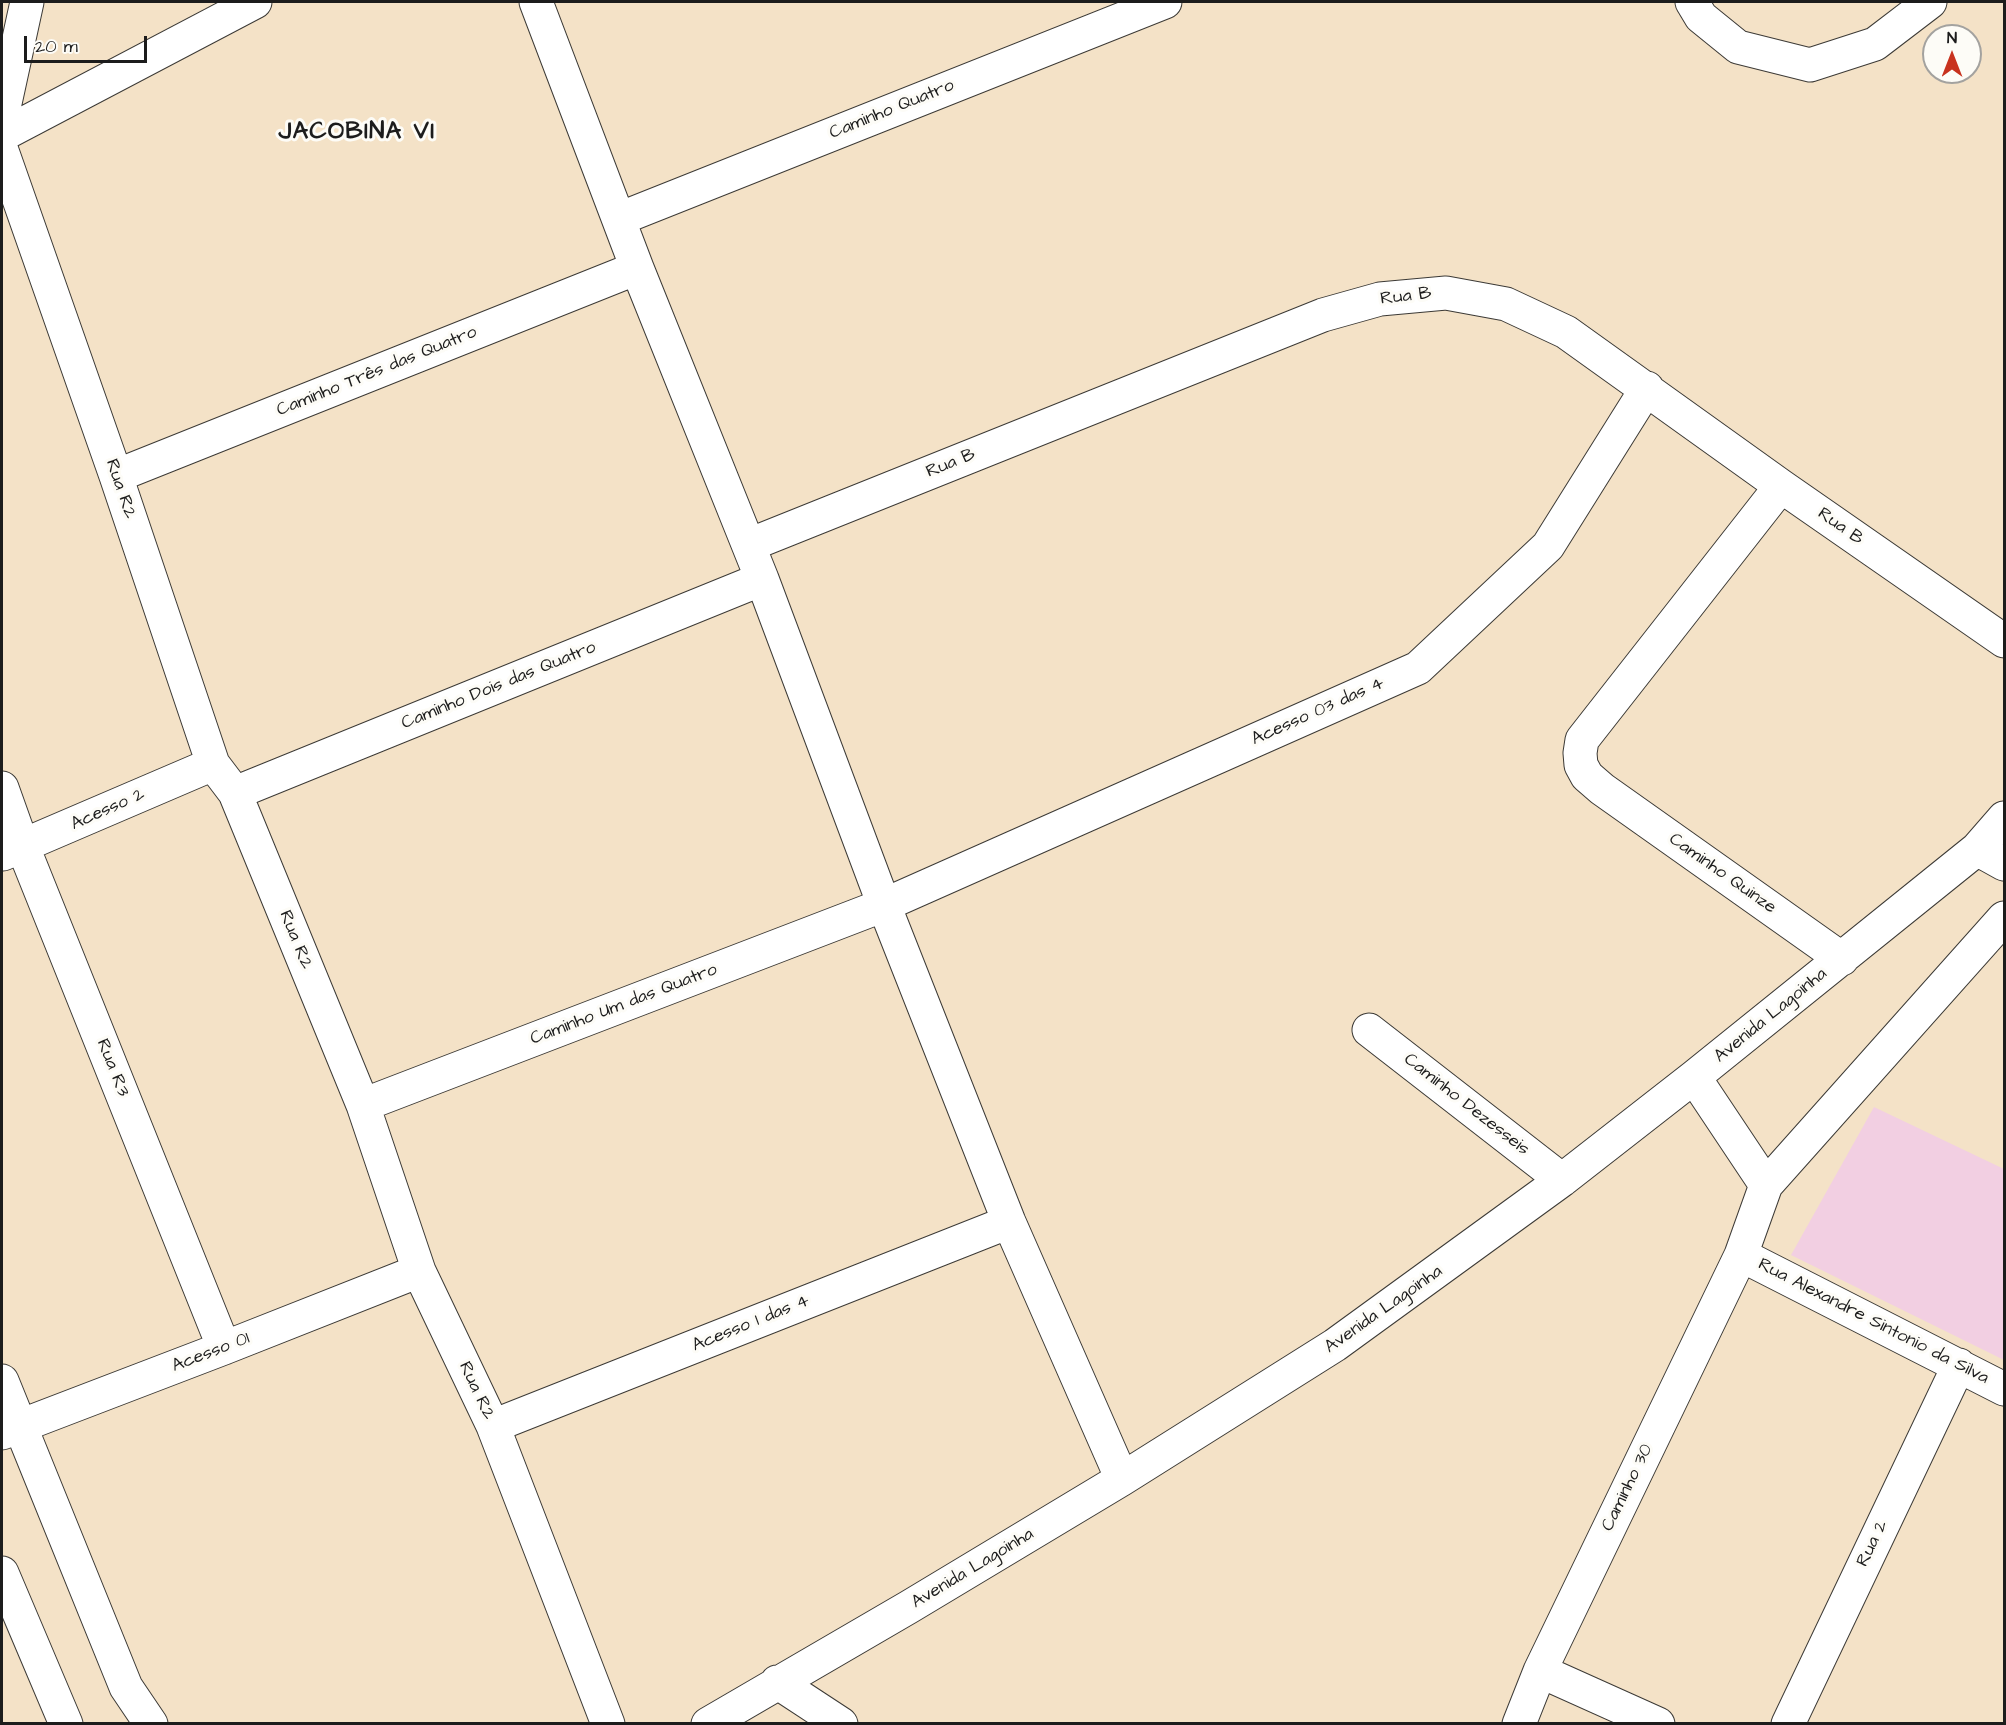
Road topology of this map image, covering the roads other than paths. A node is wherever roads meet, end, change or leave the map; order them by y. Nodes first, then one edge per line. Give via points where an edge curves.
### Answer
1 (27, 2) edge
2 (255, 2) edge
3 (536, 2) edge
4 (1165, 2) edge
5 (1930, 2) edge
6 (1696, 9) edge
7 (2, 117) edge
8 (2, 135) edge
9 (2, 151) edge
10 (619, 219) junction
11 (637, 268) junction
12 (1647, 388) junction
13 (116, 476) junction
14 (1781, 486) junction
15 (748, 545) junction
16 (762, 579) junction
17 (2004, 641) edge
18 (213, 764) junction
19 (2, 788) edge
20 (235, 793) junction
21 (2004, 818) edge
22 (12, 851) edge
23 (1991, 856) edge
24 (885, 904) junction
25 (2004, 918) edge
26 (1842, 960) junction
27 (1370, 1030) dead end
28 (1694, 1077) junction
29 (363, 1105) junction
30 (1562, 1180) junction
31 (1766, 1185) junction
32 (1009, 1222) junction
33 (1741, 1255) junction
34 (419, 1271) junction
35 (224, 1348) junction
36 (1959, 1365) junction
37 (2, 1381) edge
38 (2004, 1389) edge
39 (493, 1426) junction
40 (10, 1430) edge
41 (1122, 1479) junction
42 (2, 1573) edge
43 (1540, 1671) junction
44 (777, 1682) junction
45 (66, 1724) edge
46 (151, 1724) edge
47 (608, 1724) edge
48 (708, 1724) edge
49 (842, 1724) edge
50 (1519, 1724) edge
51 (1658, 1724) edge
52 (1788, 1724) edge

1 - 7 street
2 - 8 street
3 - 10 street
4 - 10 street, Caminho Quatro
5 - 6 street via 1875,44 1810,65 1738,47
9 - 13 street, Rua R2
10 - 11 street
11 - 13 street, Caminho Três das Quatro
11 - 15 street
12 - 14 street, Rua B
12 - 15 street, Rua B via 1566,332 1506,304 1446,292 1380,299 1323,315
12 - 24 street, Acesso 03 das 4 via 1548,546 1418,668
13 - 18 street, Rua R2
14 - 17 street, Rua B
14 - 26 street, Caminho Quinze via 1582,740 1581,765 1602,789
15 - 16 street
16 - 20 street, Caminho Dois das Quatro
16 - 24 street
18 - 20 street, Rua R2
18 - 22 street, Acesso 2
19 - 22 street, Rua R3
20 - 29 street, Rua R2
21 - 23 street, Avenida Lagoinha
22 - 35 street, Rua R3
23 - 26 street, Avenida Lagoinha
24 - 29 street, Caminho Um das Quatro
24 - 32 street
25 - 31 street
26 - 28 street, Avenida Lagoinha
27 - 30 street, Caminho Dezesseis
28 - 30 street, Avenida Lagoinha
28 - 31 street
29 - 34 street, Rua R2
30 - 41 street, Avenida Lagoinha via 1335,1345
31 - 33 street, Caminho 30
32 - 39 street, Acesso 1 das 4
32 - 41 street
33 - 36 street, Rua Alexandre Sintonio da Silva
33 - 43 street, Caminho 30
34 - 35 street, Acesso 01
34 - 39 street, Rua R2
35 - 40 street, Acesso 01
36 - 38 street, Rua Alexandre Sintonio da Silva
36 - 52 street, Rua 2
37 - 40 street
39 - 47 street, Rua R2
40 - 46 street via 126,1688
41 - 44 street, Avenida Lagoinha
42 - 45 street
43 - 50 street, Caminho 30
43 - 51 street
44 - 48 street, Avenida Lagoinha
44 - 49 street

